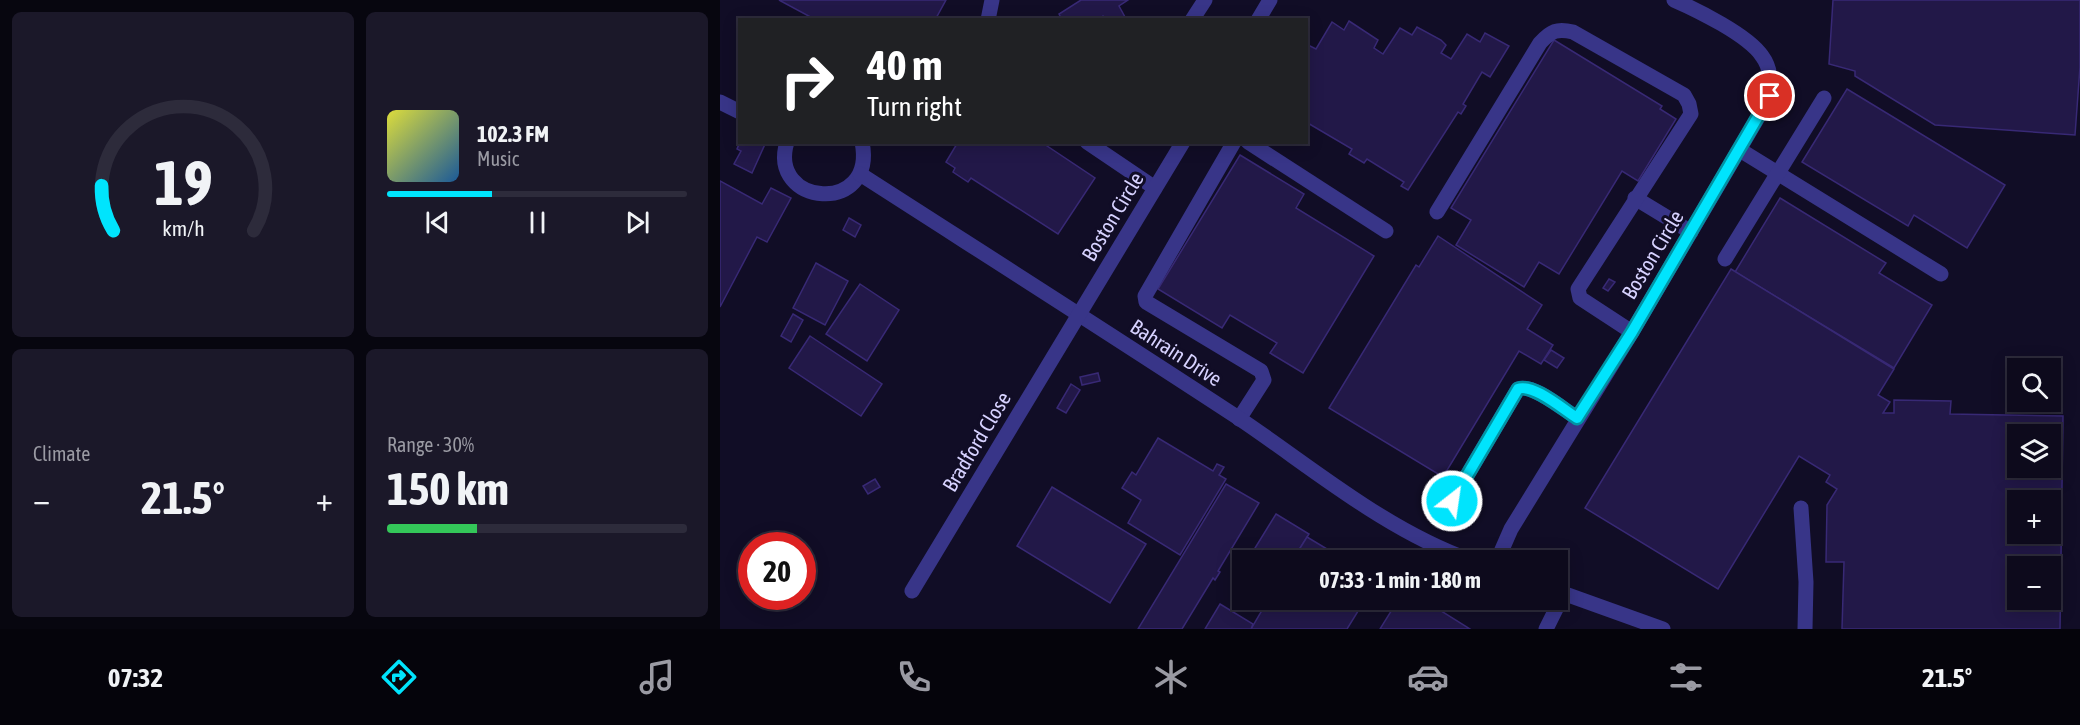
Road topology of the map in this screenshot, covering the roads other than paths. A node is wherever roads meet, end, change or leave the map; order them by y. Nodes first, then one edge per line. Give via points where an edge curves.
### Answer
1 (993, 0) edge
2 (1205, 0) edge
3 (1270, 0) edge
4 (1674, 0) edge
5 (988, 18) edge
6 (1193, 18) edge
7 (1259, 18) edge
8 (1824, 98) dead end
9 (720, 102) edge
10 (738, 111) edge
11 (786, 144) edge
12 (862, 144) edge
13 (1182, 144) edge
14 (1233, 144) edge
15 (1251, 144) edge
16 (1107, 148) edge
17 (1740, 150) junction
18 (860, 174) junction
19 (1778, 174) junction
20 (1155, 189) junction
21 (1635, 198) junction
22 (1437, 213) dead end
23 (1386, 231) dead end
24 (1691, 232) junction
25 (1725, 259) dead end
26 (1941, 274) dead end
27 (1079, 314) junction
28 (1632, 332) junction
29 (1577, 418) junction
30 (1239, 419) junction
31 (1452, 501) dead end
32 (1801, 508) dead end
33 (1446, 550) edge
34 (1502, 550) edge
35 (912, 591) dead end
36 (1568, 595) edge
37 (1553, 610) edge
38 (1545, 629) edge
39 (1663, 629) edge
40 (1805, 629) edge

1 - 5 lane
2 - 6 lane
3 - 7 lane
4 - 17 lane, Boston Circle via 1750,44 1767,64 1770,96
8 - 19 lane
9 - 10 lane
11 - 18 lane via 786,167 793,181 806,191 836,194
12 - 18 lane via 865,157
13 - 20 lane, Boston Circle
14 - 30 lane via 1145,296 1146,302 1261,371 1264,380
15 - 23 lane
16 - 20 lane
17 - 19 lane
17 - 24 lane, Boston Circle
18 - 27 lane, Bahrain Drive
19 - 25 lane
19 - 26 lane
20 - 27 lane, Boston Circle
21 - 22 lane via 1691,114 1689,104 1684,95 1573,32 1559,28 1549,32 1540,43
21 - 24 lane
21 - 28 lane via 1578,289 1580,298
24 - 28 lane, Boston Circle
27 - 30 lane, Bahrain Drive
27 - 35 lane, Bradford Close
28 - 29 lane, Boston Circle
29 - 31 lane via 1535,390 1518,389
29 - 34 lane, Boston Circle
30 - 33 lane, Bahrain Drive via 1372,511
32 - 40 lane
36 - 39 lane
37 - 38 lane

